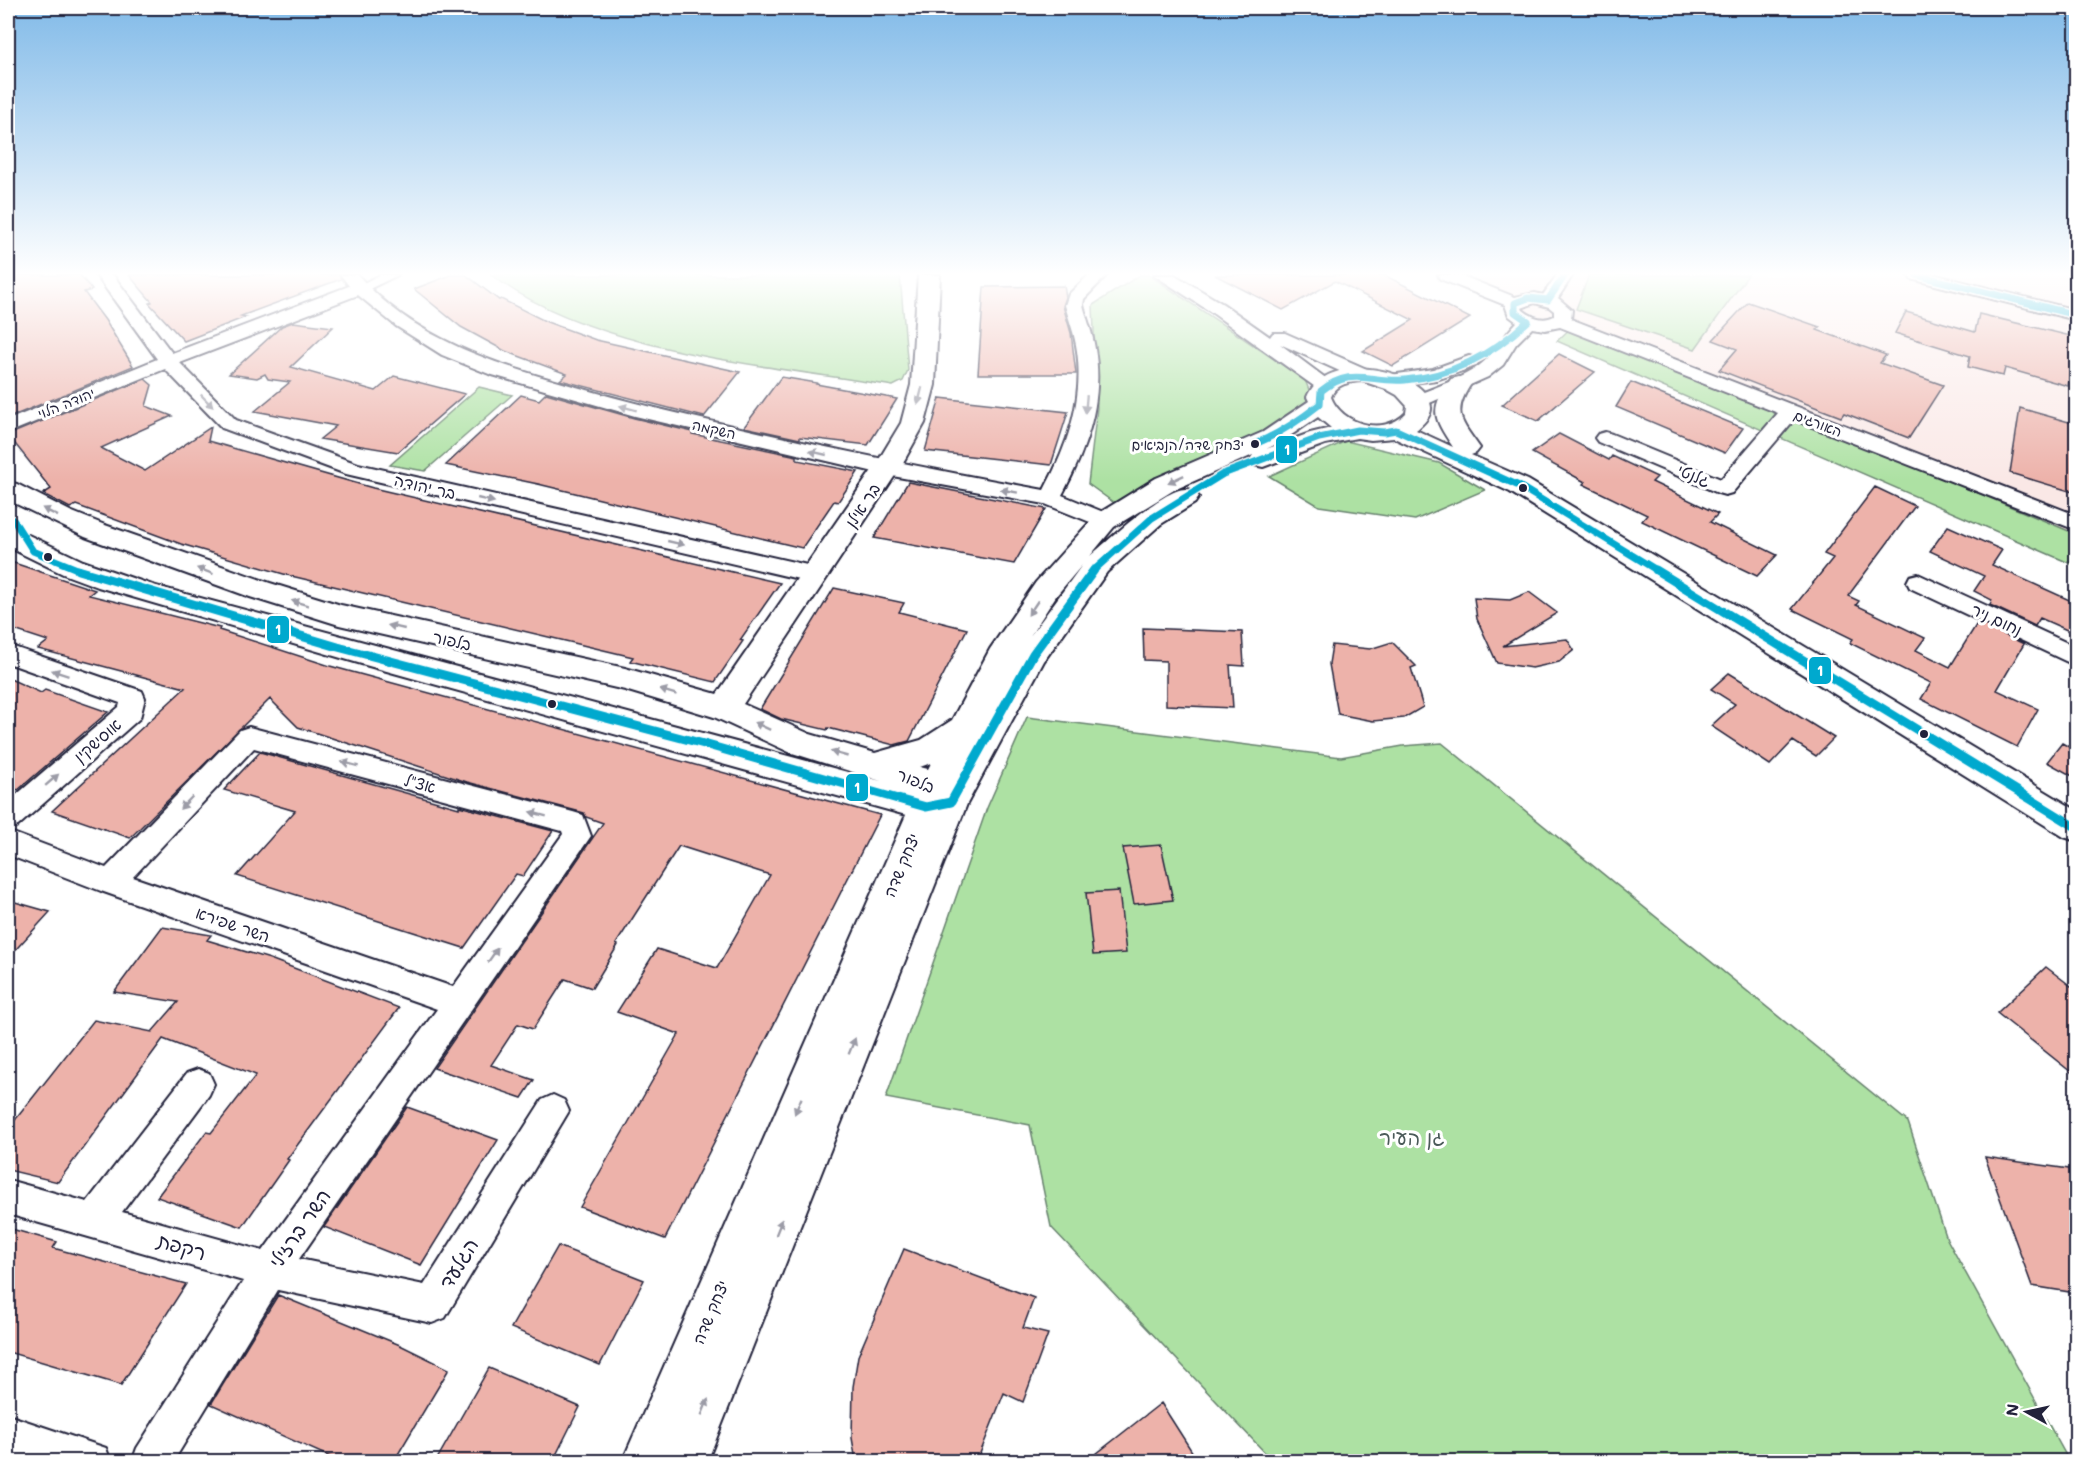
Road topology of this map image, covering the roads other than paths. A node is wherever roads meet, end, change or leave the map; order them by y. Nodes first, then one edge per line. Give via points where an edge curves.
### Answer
1 (155, 344) edge
2 (209, 344) edge
3 (437, 344) edge
4 (925, 344) edge
5 (1084, 344) edge
6 (1260, 344) edge
7 (1295, 344) edge
8 (1504, 344) edge
9 (1507, 344) edge
10 (1617, 344) edge
11 (168, 361) junction
12 (1362, 374) junction
13 (1390, 380) junction
14 (1459, 384) junction
15 (1323, 395) junction
16 (1790, 412) junction
17 (1410, 416) junction
18 (8, 427) edge
19 (1358, 430) junction
20 (1605, 438) dead end
21 (1467, 448) junction
22 (887, 468) junction
23 (1519, 486) junction
24 (8, 490) edge
25 (1050, 498) junction
26 (1105, 521) junction
27 (2076, 523) edge
28 (8, 536) edge
29 (816, 575) junction
30 (1918, 582) dead end
31 (8, 654) edge
32 (2076, 657) edge
33 (724, 708) junction
34 (963, 729) junction
35 (875, 778) junction
36 (938, 798) junction
37 (8, 818) edge
38 (2076, 827) edge
39 (8, 843) edge
40 (904, 859) junction
41 (111, 882) junction
42 (459, 1003) junction
43 (198, 1084) dead end
44 (553, 1111) dead end
45 (8, 1197) edge
46 (94, 1221) junction
47 (270, 1270) junction
48 (8, 1434) edge
49 (92, 1461) edge
50 (151, 1461) edge
51 (646, 1461) edge
52 (683, 1461) edge

1 - 11 street, בר יהודה
2 - 11 street, יהודה הלוי
22 -> 3 street, השקמה via 635,410 496,370
4 -> 22 street, בר אילן via 923,385 914,423
5 -> 25 street via 1087,408 1073,455
6 - 15 street
7 - 12 street
8 - 13 street via 1436,374
9 - 14 street via 1496,361
10 - 16 street, האורגים
11 - 18 street, יהודה הלוי
11 -> 29 street, בר יהודה via 229,424 353,469
12 - 13 street
12 - 15 street via 1341,377
13 - 17 street via 1411,393
14 - 17 street
14 - 21 street via 1448,398 1446,415
15 - 19 street via 1334,420
15 -> 26 street, יצחק שדה via 1272,437 1165,484
16 - 20 street, גלנטי via 1725,488
16 - 27 street, האורגים
17 - 19 street via 1384,432
17 - 21 street
17 - 23 street
19 - 36 street, יצחק שדה via 1319,438 1223,474 1152,518 1097,565
21 - 23 street
25 -> 22 street, השקמה
22 - 29 street, בר אילן
23 - 38 street
33 -> 24 street, בלפור via 625,679 339,615 260,591 94,531
25 - 26 street, השקמה
26 -> 34 street, יצחק שדה via 1040,598 1001,657
28 - 35 street, בלפור via 89,574 338,647 705,744
29 - 33 street, בר אילן
30 - 32 street, נחום ניר
37 -> 31 street, אוסישקין via 131,711 133,698
35 -> 33 street, בלפור
34 - 35 street via 925,754
34 - 36 street, יצחק שדה
35 - 36 street, בלפור
35 - 40 street via 894,821
36 - 40 street, יצחק שדה
52 -> 36 street, יצחק שדה
39 - 41 street, השר שפירא
40 -> 51 street, יצחק שדה
41 - 42 street, השר שפירא
42 -> 41 street, אצ"ל via 577,836 573,823 249,738
42 - 47 street, השר ברזילי
43 - 46 street
44 - 47 street, הגלעד via 432,1305
45 - 46 street, רקפת
46 - 47 street, רקפת
47 - 50 street, השר ברזילי
48 - 49 street

